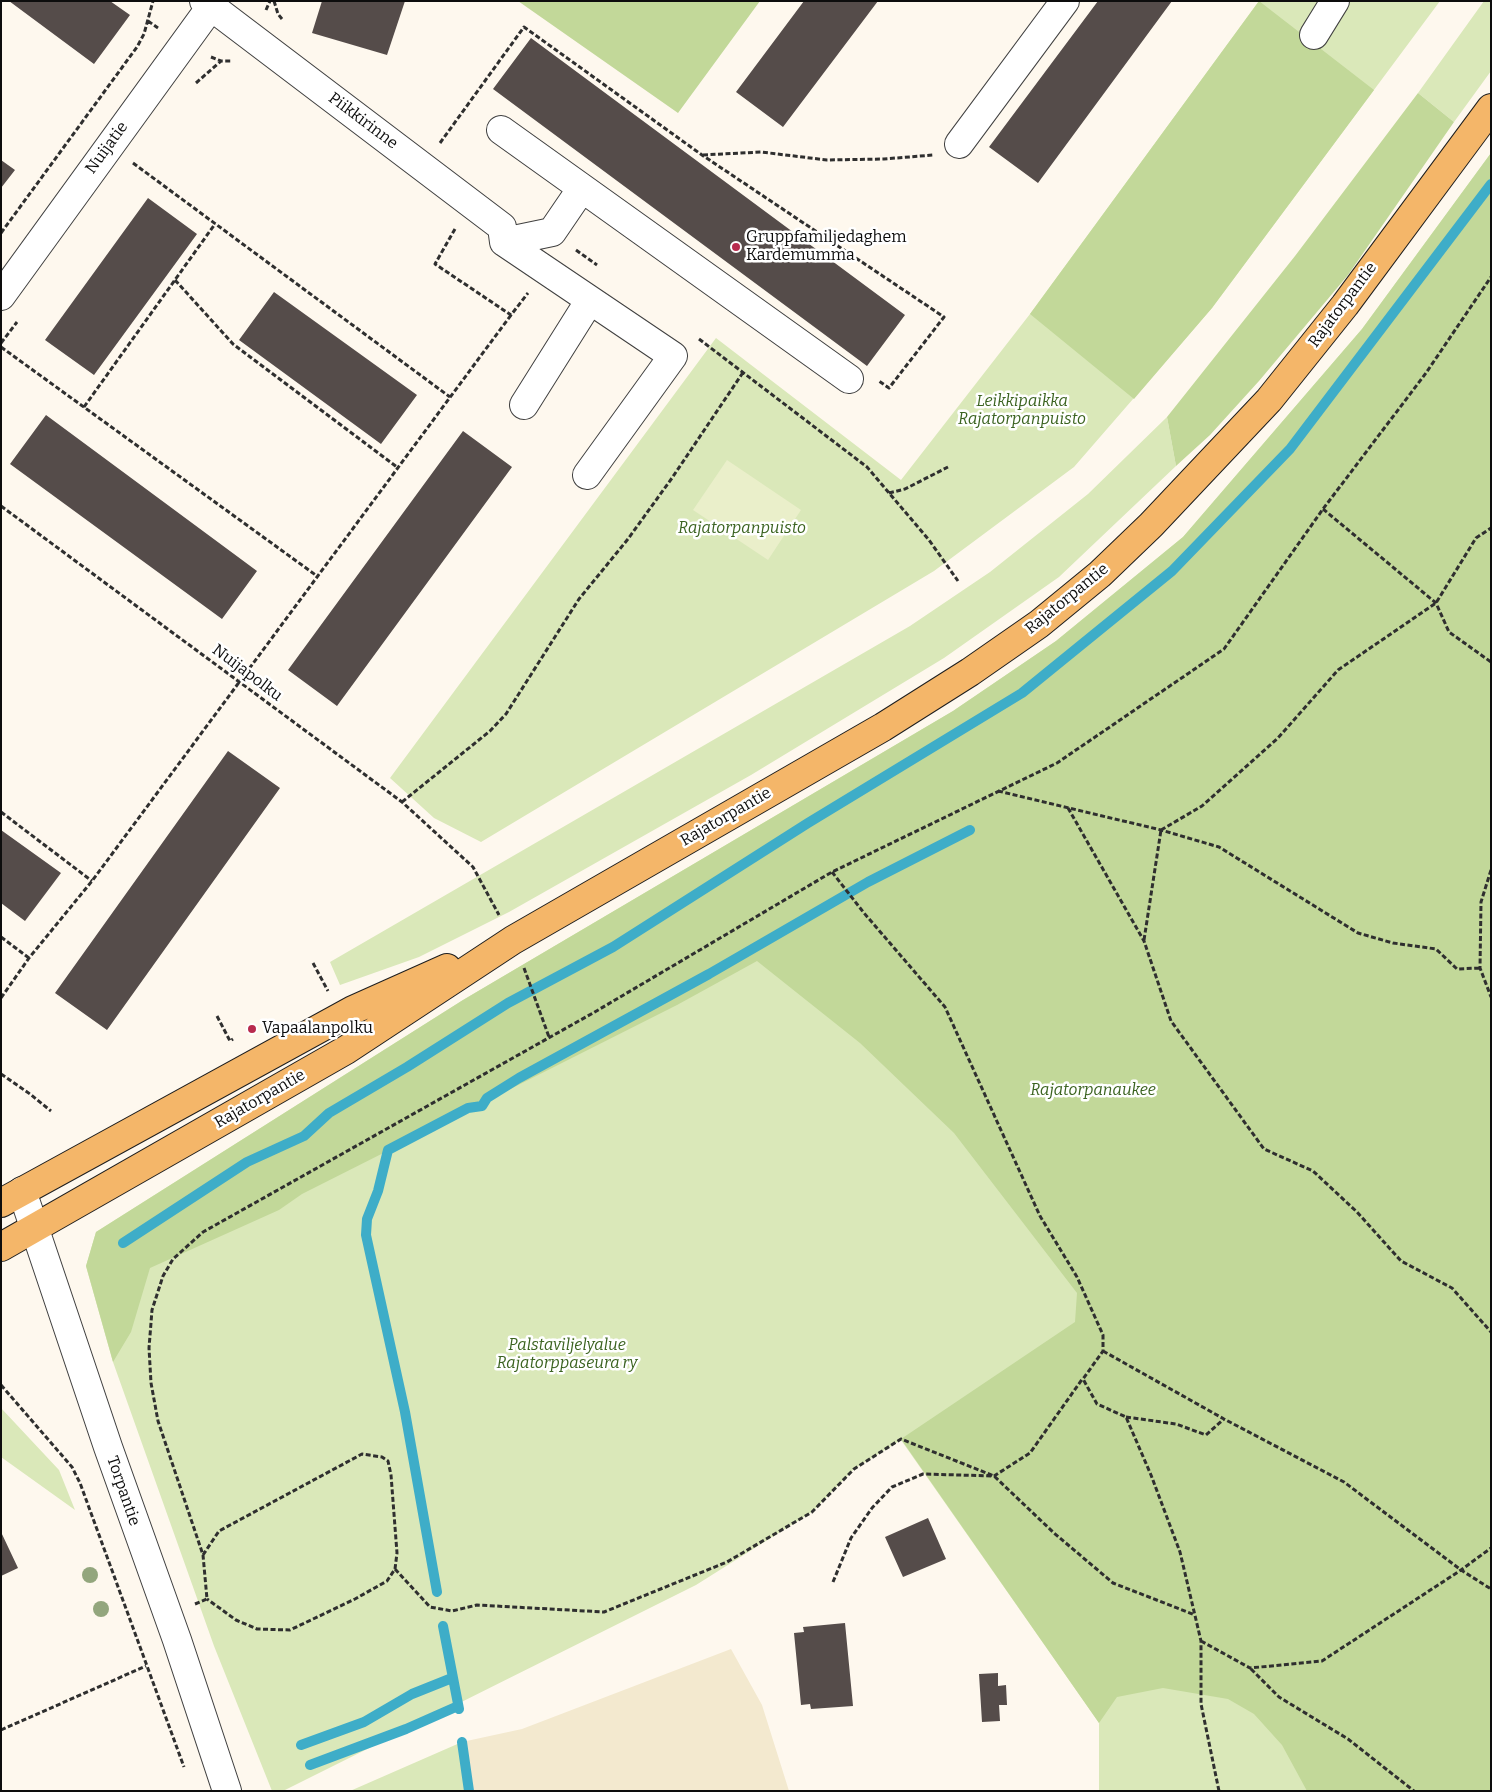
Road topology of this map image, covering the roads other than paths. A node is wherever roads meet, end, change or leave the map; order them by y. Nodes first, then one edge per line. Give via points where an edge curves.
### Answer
1 (1065, 1) edge
2 (1335, 1) edge
3 (210, 3) edge
4 (1314, 35) dead end
5 (1491, 108) edge
6 (501, 130) dead end
7 (959, 144) road end
8 (582, 188) junction
9 (504, 242) junction
10 (1, 296) edge
11 (590, 300) junction
12 (850, 379) road end
13 (524, 404) dead end
14 (587, 475) dead end
15 (513, 940) junction
16 (12, 1197) edge
17 (36, 1227) junction
18 (1, 1247) edge
19 (227, 1791) edge

1 - 7 street
2 - 4 street
3 - 9 street, Piikkirinne via 502,227
3 - 10 street, Nuijatie
5 - 15 main road, Rajatorpantie via 1269,400 1208,467 1100,574 1039,624 883,727
6 - 8 street
8 - 9 street via 552,232
8 - 12 street
9 - 11 street
11 - 13 street
11 - 14 street via 673,356
15 - 16 main road, Rajatorpantie via 352,1010
15 - 17 main road, Rajatorpantie via 346,1050
16 - 17 street, Torpantie
17 - 18 main road, Rajatorpantie
17 - 19 street, Torpantie via 108,1448

